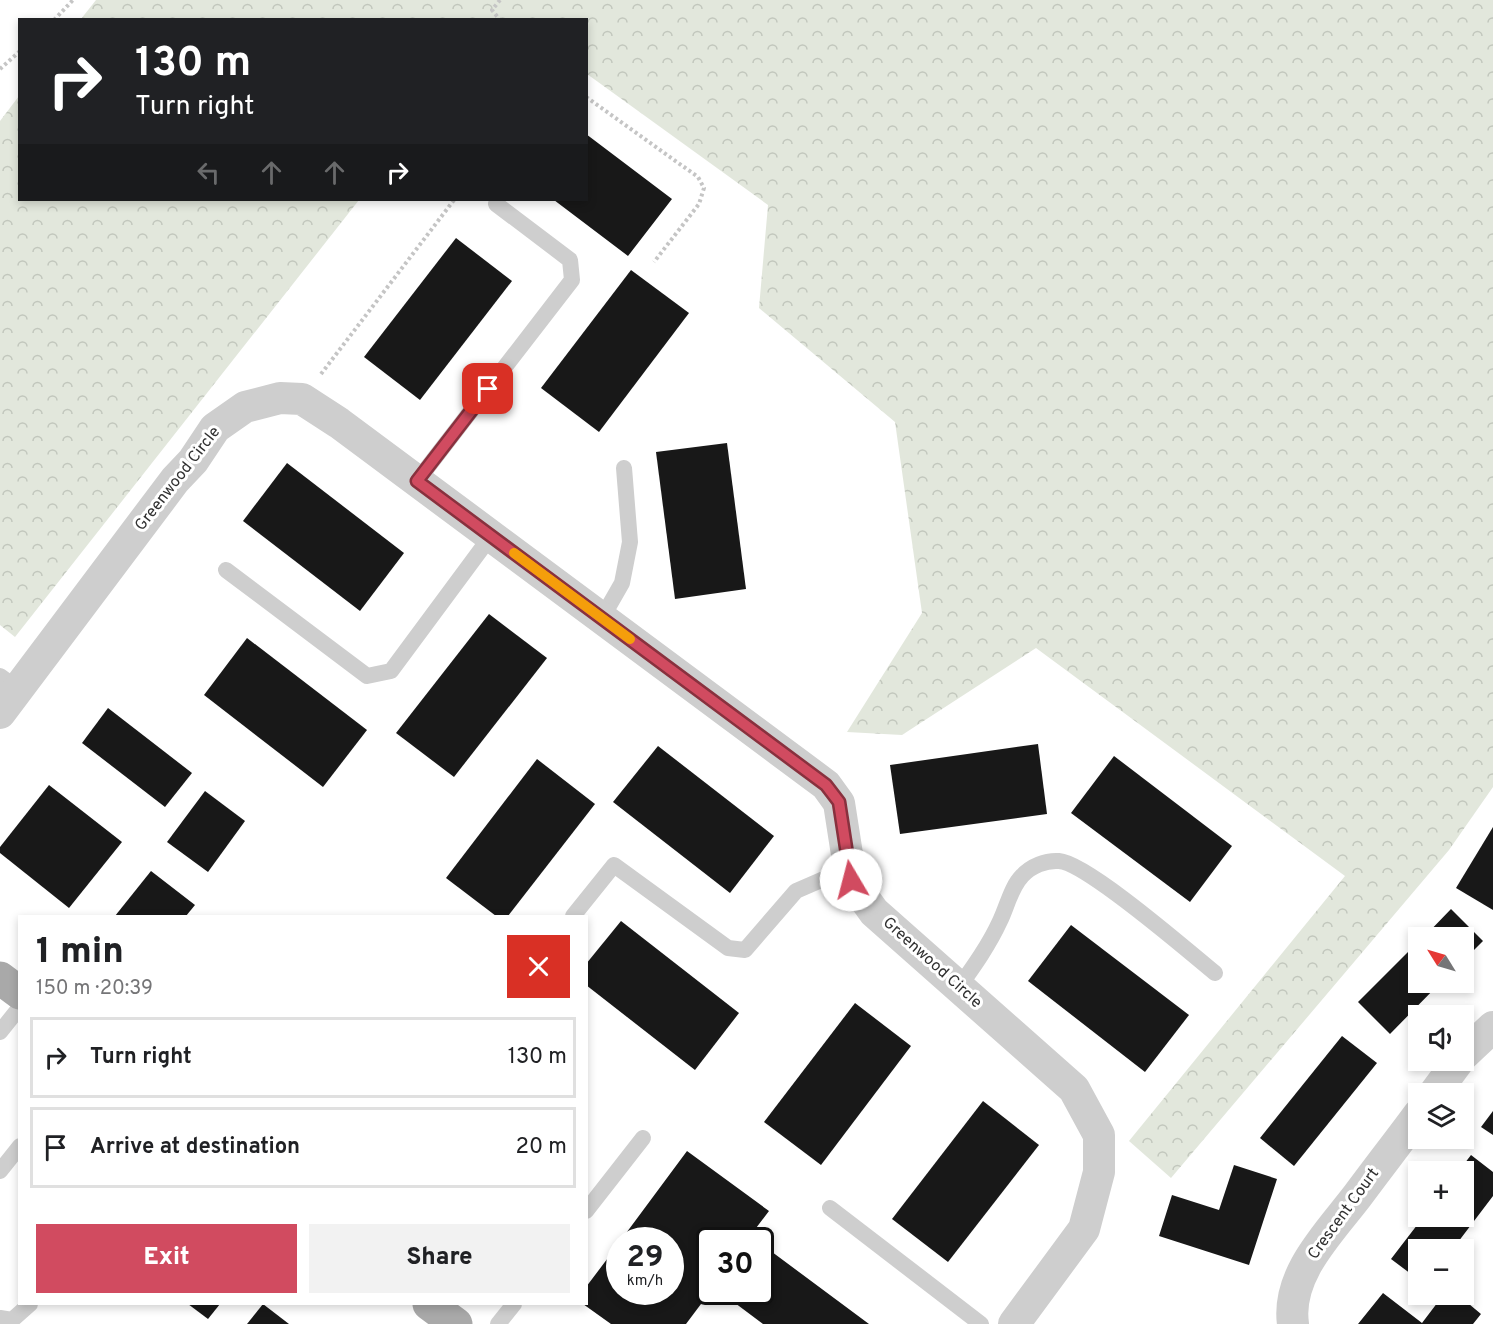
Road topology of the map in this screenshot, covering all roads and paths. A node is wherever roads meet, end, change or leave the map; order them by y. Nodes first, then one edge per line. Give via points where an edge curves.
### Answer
1 (73, 0) edge
2 (500, 0) edge
3 (56, 18) edge
4 (498, 18) edge
5 (18, 53) edge
6 (0, 69) edge
7 (588, 98) edge
8 (453, 201) edge
9 (496, 204) dead end
10 (654, 262) dead end
11 (302, 399) junction
12 (624, 468) dead end
13 (417, 481) junction
14 (491, 536) junction
15 (226, 570) dead end
16 (602, 618) junction
17 (6, 693) edge
18 (849, 868) junction
19 (574, 915) edge
20 (1215, 973) dead end
21 (0, 978) edge
22 (959, 987) junction
23 (18, 992) edge
24 (18, 1010) edge
25 (1493, 1027) edge
26 (0, 1032) edge
27 (1474, 1045) edge
28 (1408, 1129) edge
29 (643, 1138) dead end
30 (18, 1148) edge
31 (0, 1171) edge
32 (588, 1208) edge
33 (830, 1208) dead end
34 (29, 1305) edge
35 (430, 1305) edge
36 (513, 1305) edge
37 (0, 1318) edge
38 (456, 1324) edge
39 (498, 1324) edge
40 (981, 1324) edge
41 (1014, 1324) edge
42 (1293, 1324) edge

1 - 3 path
2 - 4 path via 492,10
5 - 6 path
7 - 10 path via 698,177 704,188 699,204
8 - 11 path
9 - 13 lane via 570,260 572,280
11 - 13 street, Greenwood Circle
11 - 17 street, Greenwood Circle via 280,398 245,407 215,428 193,461
12 - 16 lane via 630,542 622,583
13 - 14 street, Greenwood Circle
14 - 15 lane via 391,671 368,676
14 - 16 street, Greenwood Circle
16 - 18 street, Greenwood Circle via 826,785 839,802
18 - 19 lane via 796,891 745,950 728,948 615,865
18 - 22 street, Greenwood Circle via 851,880 874,912
20 - 22 lane via 1098,881 1076,866 1060,861 1044,862 1020,877 987,948
21 - 23 main road
22 - 41 street, Greenwood Circle via 1074,1089 1099,1135 1099,1172 1084,1229
24 - 26 lane
25 - 27 street
28 - 42 street, Crescent Court via 1310,1259 1294,1295
29 - 32 lane
30 - 31 lane
33 - 40 lane
34 - 37 lane via 12,1320
35 - 38 main road
36 - 39 lane

